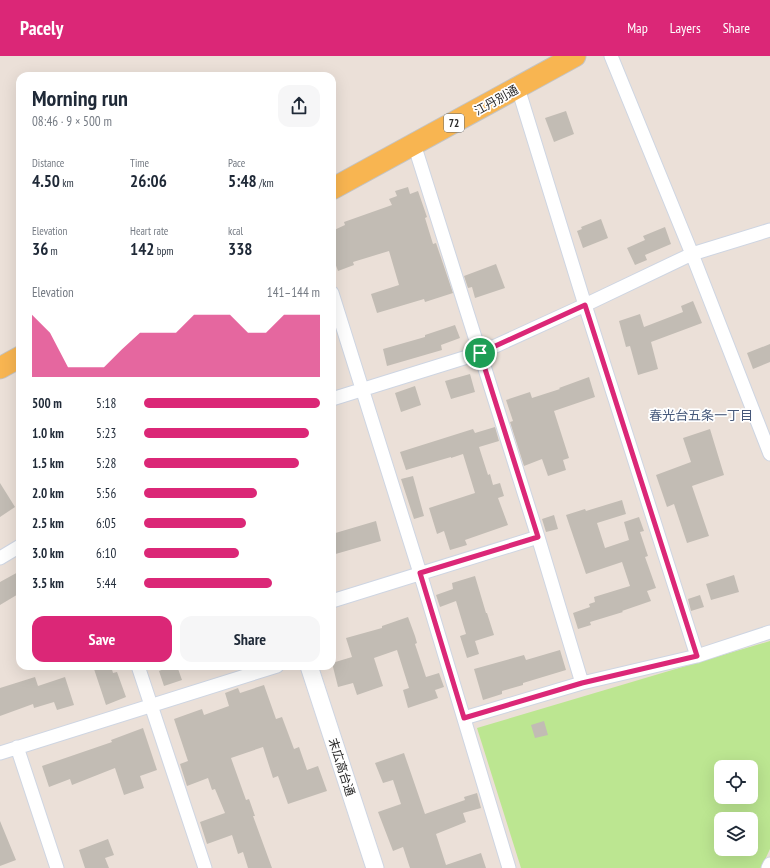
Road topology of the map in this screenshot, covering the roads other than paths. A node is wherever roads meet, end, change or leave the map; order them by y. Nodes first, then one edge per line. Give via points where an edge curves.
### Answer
1 (575, 56) edge
2 (611, 56) edge
3 (518, 88) junction
4 (414, 144) junction
5 (336, 187) edge
6 (770, 230) edge
7 (692, 254) junction
8 (585, 305) junction
9 (336, 306) edge
10 (480, 353) junction
11 (16, 359) edge
12 (0, 368) edge
13 (362, 390) junction
14 (336, 399) edge
15 (770, 454) edge
16 (538, 537) junction
17 (16, 548) edge
18 (0, 558) edge
19 (420, 573) junction
20 (336, 600) edge
21 (770, 632) edge
22 (697, 656) junction
23 (139, 670) edge
24 (264, 670) edge
25 (310, 670) edge
26 (582, 683) junction
27 (152, 705) junction
28 (464, 718) junction
29 (17, 747) junction
30 (0, 753) edge
31 (770, 864) edge
32 (57, 868) edge
33 (205, 868) edge
34 (375, 868) edge
35 (509, 868) edge
36 (768, 868) edge

1 - 3 main road, 江丹別通 / 72
2 - 7 street
3 - 4 main road, 江丹別通 / 72
3 - 8 street
4 - 5 main road, 江丹別通 / 72
4 - 10 street
6 - 7 street
7 - 8 street
7 - 15 street
8 - 10 street
8 - 22 street
9 - 13 street
10 - 13 street
10 - 16 street
11 - 12 main road
13 - 14 street
13 - 19 street
16 - 19 street
16 - 26 street
17 - 18 street
19 - 20 street
19 - 28 street
21 - 22 street
22 - 26 street
23 - 27 street
24 - 27 street
25 - 34 street, 末広高台通
26 - 28 street
27 - 29 street
27 - 33 street
28 - 35 street
29 - 30 street
29 - 32 street
31 - 36 street

